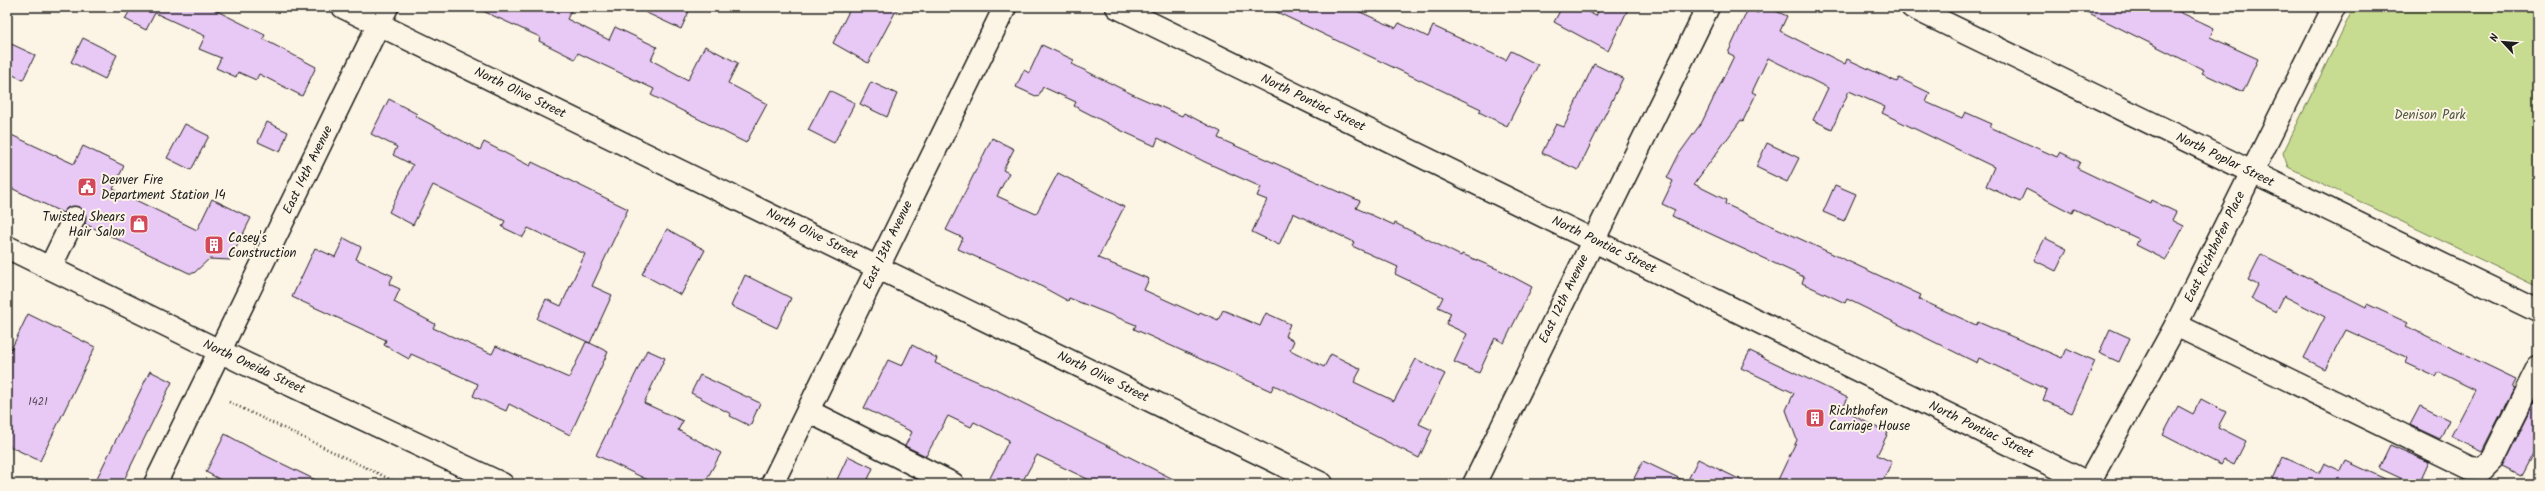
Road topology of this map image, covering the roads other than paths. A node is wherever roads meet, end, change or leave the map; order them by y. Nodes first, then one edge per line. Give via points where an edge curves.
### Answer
1 (343, 7) edge
2 (1005, 7) edge
3 (1117, 7) edge
4 (1708, 7) edge
5 (1912, 7) edge
6 (2334, 7) edge
7 (383, 16) edge
8 (2252, 173) junction
9 (74, 218) dead end
10 (1593, 239) junction
11 (7, 247) edge
12 (878, 267) junction
13 (50, 268) junction
14 (2538, 310) edge
15 (2176, 325) junction
16 (219, 351) junction
17 (2538, 367) edge
18 (808, 411) junction
19 (155, 484) edge
20 (502, 484) edge
21 (772, 484) edge
22 (953, 484) edge
23 (1322, 484) edge
24 (1474, 484) edge
25 (2089, 484) edge

1 - 7 street, North Olive Street
2 - 12 street, East 13th Avenue
3 - 10 street, North Pontiac Street
4 - 10 street, East 12th Avenue
5 - 8 street, North Poplar Street
6 - 8 street, East Richthofen Place
7 - 12 street, North Olive Street
7 - 16 street, East 14th Avenue
8 - 14 street, North Poplar Street
8 - 15 street, East Richthofen Place
9 - 13 street
10 - 24 street, East 12th Avenue
10 - 25 street, North Pontiac Street
11 - 13 street, North Oneida Street
12 - 18 street, East 13th Avenue
12 - 23 street, North Olive Street
13 - 16 street, North Oneida Street
15 - 17 street via 2470,468 2483,469 2492,460
15 - 25 street, East Richthofen Place
16 - 19 street, East 14th Avenue
16 - 20 street, North Oneida Street
18 - 21 street, East 13th Avenue
18 - 22 street

